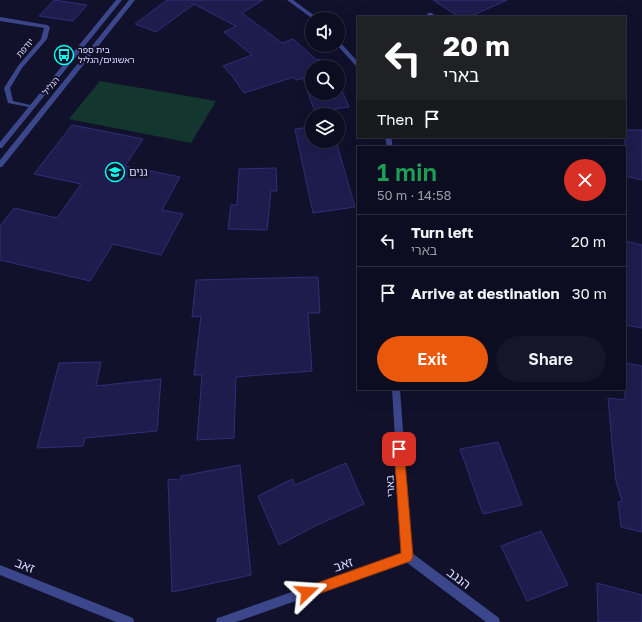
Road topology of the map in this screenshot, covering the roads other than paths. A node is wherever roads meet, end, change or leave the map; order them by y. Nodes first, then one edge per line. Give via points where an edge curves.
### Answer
1 (119, 0) edge
2 (132, 0) edge
3 (290, 0) edge
4 (306, 12) edge
5 (0, 18) edge
6 (345, 51) edge
7 (357, 64) edge
8 (32, 107) junction
9 (0, 146) edge
10 (0, 165) edge
11 (396, 390) edge
12 (407, 556) junction
13 (0, 570) edge
14 (129, 622) edge
15 (221, 622) edge
16 (495, 622) edge

1 - 8 street, הגליל
2 - 10 street, הגליל
3 - 4 street
5 - 8 street, יודפת via 47,27 44,39 20,67 7,88 10,102
6 - 7 street
8 - 9 street, הגליל
11 - 12 street, בארי
12 - 15 street, זאב
12 - 16 street, הנגב
13 - 14 street, זאב

